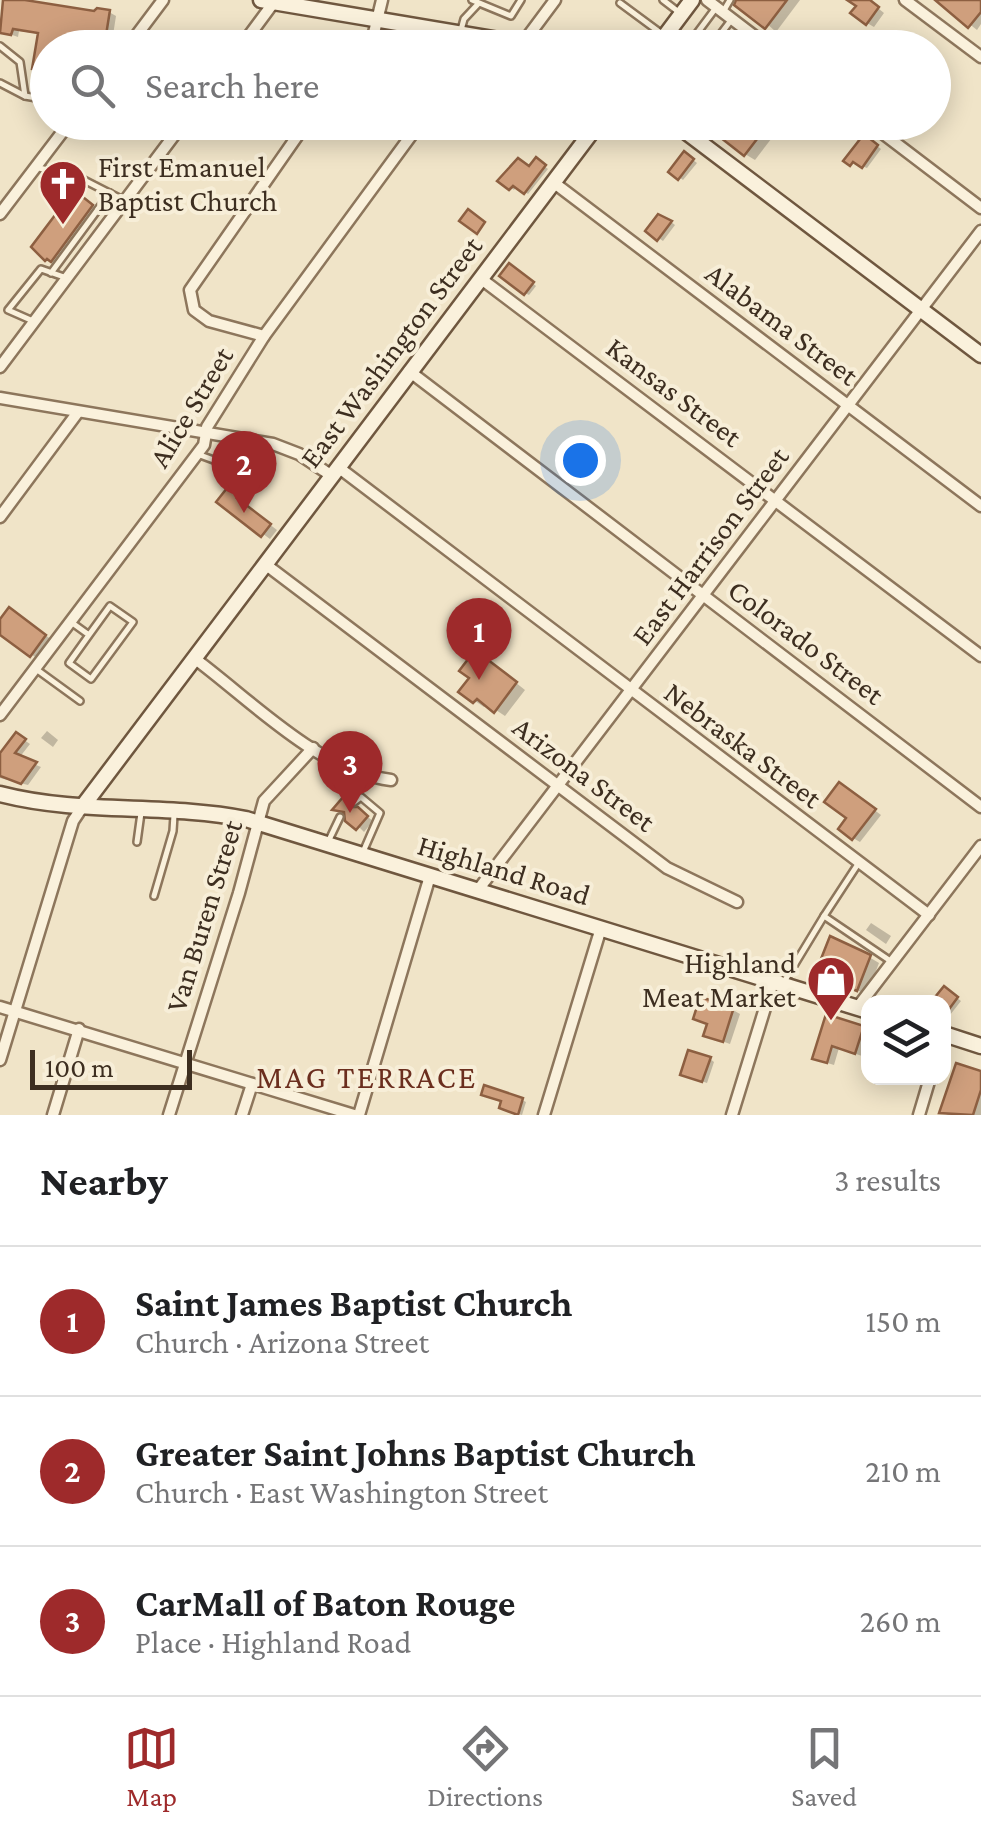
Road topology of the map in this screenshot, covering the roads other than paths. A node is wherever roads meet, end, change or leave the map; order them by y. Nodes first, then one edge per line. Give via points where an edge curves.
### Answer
1 (163, 0) edge
2 (382, 0) edge
3 (522, 0) edge
4 (556, 0) edge
5 (663, 0) edge
6 (692, 0) edge
7 (730, 0) edge
8 (905, 0) edge
9 (268, 1) edge
10 (475, 2) edge
11 (620, 3) dead end
12 (720, 10) edge
13 (681, 14) junction
14 (376, 19) junction
15 (140, 30) edge
16 (251, 30) edge
17 (374, 30) edge
18 (427, 30) edge
19 (467, 30) edge
20 (537, 30) edge
21 (648, 30) edge
22 (669, 30) edge
23 (702, 30) edge
24 (746, 30) edge
25 (945, 30) edge
26 (951, 34) edge
27 (0, 46) edge
28 (981, 57) edge
29 (0, 83) edge
30 (25, 96) junction
31 (30, 97) edge
32 (56, 140) edge
33 (171, 140) edge
34 (294, 140) edge
35 (408, 140) edge
36 (585, 140) edge
37 (696, 140) edge
38 (892, 140) edge
39 (36, 167) junction
40 (553, 182) junction
41 (110, 193) junction
42 (125, 201) junction
43 (981, 208) edge
44 (0, 214) edge
45 (981, 231) edge
46 (51, 272) junction
47 (67, 278) junction
48 (480, 278) junction
49 (920, 309) junction
50 (34, 322) junction
51 (264, 336) junction
52 (981, 355) edge
53 (0, 367) edge
54 (410, 371) junction
55 (0, 398) edge
56 (848, 404) junction
57 (78, 412) junction
58 (206, 434) junction
59 (197, 454) junction
60 (230, 466) dead end
61 (335, 471) junction
62 (776, 500) junction
63 (981, 506) edge
64 (0, 517) edge
65 (265, 564) junction
66 (704, 596) junction
67 (71, 622) junction
68 (88, 635) junction
69 (981, 656) edge
70 (194, 658) junction
71 (36, 669) junction
72 (631, 691) junction
73 (80, 701) dead end
74 (0, 715) edge
75 (313, 748) junction
76 (392, 780) dead end
77 (557, 786) junction
78 (0, 794) edge
79 (352, 803) dead end
80 (83, 806) junction
81 (981, 807) edge
82 (142, 810) junction
83 (174, 812) junction
84 (340, 817) dead end
85 (258, 823) junction
86 (137, 842) dead end
87 (327, 844) junction
88 (981, 846) edge
89 (362, 855) junction
90 (858, 864) junction
91 (430, 876) junction
92 (478, 890) junction
93 (154, 896) dead end
94 (737, 902) dead end
95 (929, 915) junction
96 (824, 916) junction
97 (601, 928) junction
98 (892, 962) junction
99 (778, 983) junction
100 (872, 995) edge
101 (0, 1007) edge
102 (861, 1009) edge
103 (15, 1010) junction
104 (80, 1030) junction
105 (951, 1036) edge
106 (981, 1046) edge
107 (0, 1060) edge
108 (185, 1062) junction
109 (252, 1084) junction
110 (928, 1085) edge
111 (53, 1115) edge
112 (169, 1115) edge
113 (242, 1115) edge
114 (356, 1115) edge
115 (544, 1115) edge
116 (732, 1115) edge
117 (919, 1115) edge

1 - 15 street
2 - 14 street
3 - 10 lane via 511,16
4 - 20 street
5 - 13 lane
6 - 13 street
7 - 12 lane
8 - 25 street
9 - 14 street
9 - 16 street
10 - 19 lane via 464,19
11 - 21 lane
12 - 23 lane
12 - 24 street
13 - 22 street
14 - 17 street
14 - 18 street
26 - 28 street
27 - 30 lane via 20,62
29 - 30 lane
30 - 31 lane
32 - 39 street
33 - 42 street
34 - 51 street via 190,290 194,310 209,321
35 - 51 street, Alice Street
36 - 40 street, East Washington Street
37 - 49 street
38 - 43 street
39 - 41 lane
39 - 44 street
40 - 48 street, East Washington Street
40 - 56 street, Alabama Street
41 - 42 lane
41 - 46 lane
42 - 47 street
45 - 49 street, East Harrison Street
46 - 47 lane
46 - 50 lane via 41,270 8,310
47 - 50 street
48 - 54 street, East Washington Street
48 - 62 street, Kansas Street
49 - 52 street
49 - 56 street, East Harrison Street
50 - 53 street
51 - 58 street, Alice Street
54 - 61 street, East Washington Street
54 - 66 street, Colorado Street
55 - 57 street, Nebraska Street
56 - 62 street, East Harrison Street
56 - 63 street, Alabama Street
57 - 58 street, Nebraska Street
57 - 64 street
58 - 59 street, Alice Street
58 - 61 street, Nebraska Street via 282,447
59 - 60 lane
59 - 67 street, Alice Street
61 - 65 street, East Washington Street
61 - 72 street, Nebraska Street
62 - 66 street, East Harrison Street
62 - 69 street, Kansas Street
65 - 70 street, East Washington Street
65 - 77 street, Arizona Street
66 - 72 street, East Harrison Street
66 - 81 street, Colorado Street
67 - 68 lane
67 - 71 street, Alice Street
68 - 68 lane via 110,606 132,622 90,679 69,663
70 - 75 street
70 - 80 street, East Washington Street
71 - 73 lane
71 - 74 street, Alice Street
72 - 77 street, East Harrison Street
72 - 90 street, Nebraska Street
75 - 76 street via 355,772
75 - 85 street, Van Buren Street via 266,796
77 - 92 street, East Harrison Street
77 - 94 street, Arizona Street via 667,868
78 - 80 street, Highland Road
79 - 89 lane via 361,797 380,813
80 - 82 street, Highland Road
80 - 103 street
82 - 83 street, Highland Road
82 - 86 lane
83 - 85 street, Highland Road
83 - 93 lane
84 - 87 lane
85 - 87 street, Highland Road
85 - 108 street, Van Buren Street
87 - 89 street, Highland Road
88 - 95 street
89 - 91 street, Highland Road
90 - 95 street, Nebraska Street
90 - 96 lane
91 - 92 street, Highland Road
91 - 114 street
92 - 97 street, Highland Road
95 - 98 street
96 - 98 lane
96 - 99 lane
97 - 99 street, Highland Road
97 - 115 street
98 - 100 street
99 - 102 street, Highland Road
99 - 116 street
101 - 103 street
103 - 104 street
103 - 107 street
104 - 108 street
104 - 111 street
105 - 106 street
108 - 109 street
108 - 112 street, Van Buren Street
109 - 113 street
109 - 114 street
110 - 117 street

